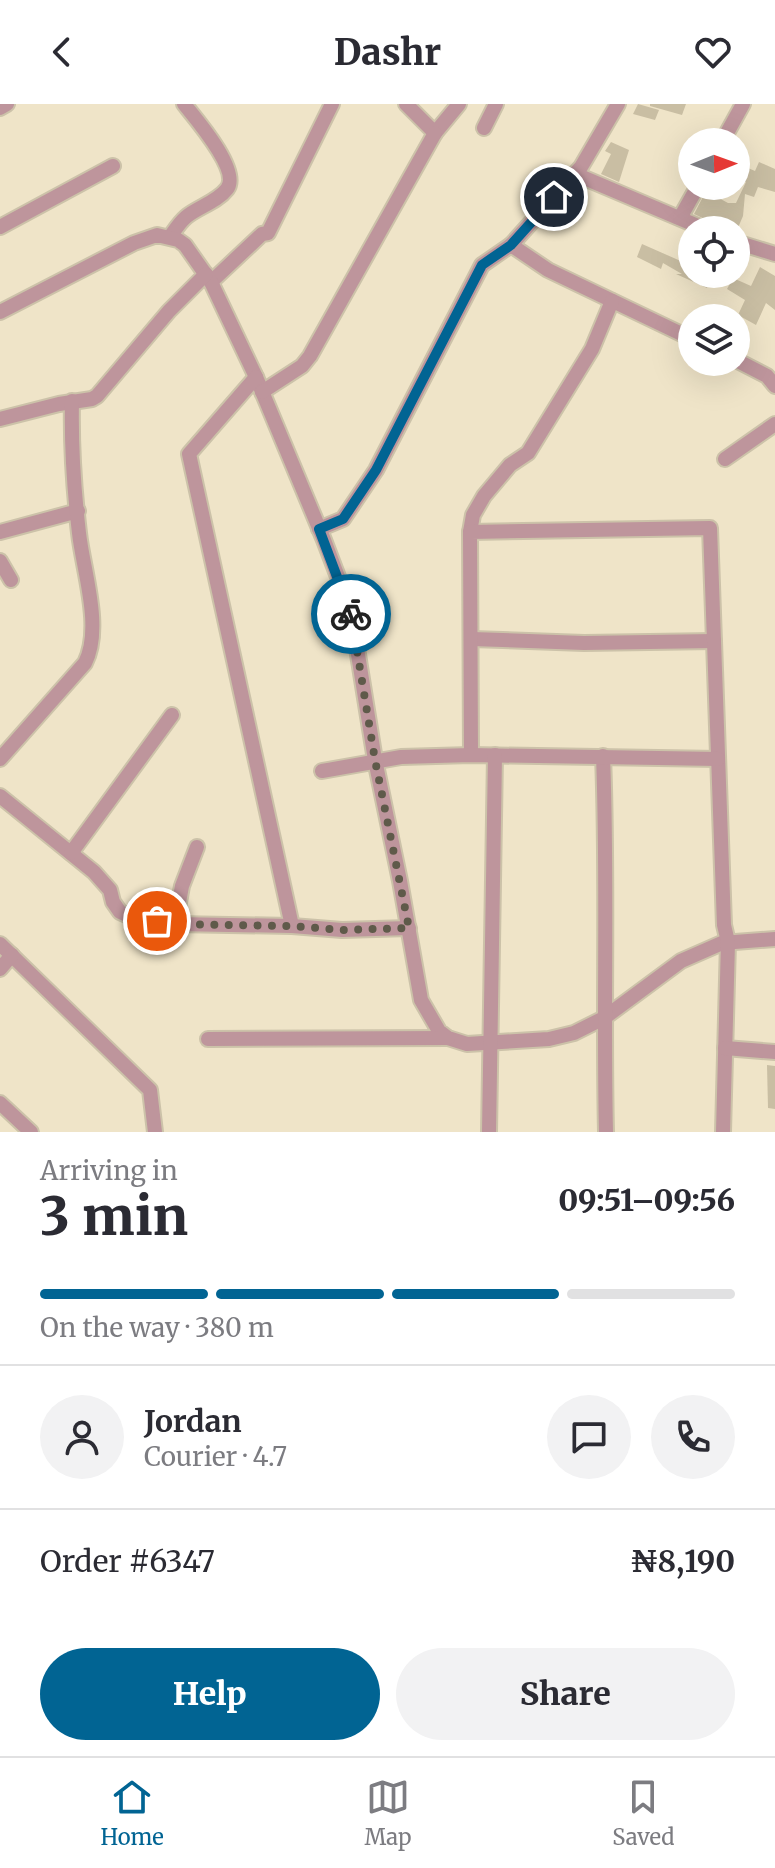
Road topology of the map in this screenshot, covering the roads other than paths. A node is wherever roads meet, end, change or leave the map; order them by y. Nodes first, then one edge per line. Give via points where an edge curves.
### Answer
1 (7, 104) edge
2 (184, 104) edge
3 (406, 104) edge
4 (459, 104) edge
5 (496, 104) edge
6 (618, 104) edge
7 (743, 104) edge
8 (325, 107) edge
9 (0, 108) edge
10 (484, 128) dead end
11 (730, 128) edge
12 (435, 133) junction
13 (113, 166) dead end
14 (575, 174) junction
15 (678, 217) edge
16 (0, 227) edge
17 (170, 237) junction
18 (511, 245) junction
19 (750, 246) edge
20 (775, 254) edge
21 (208, 278) junction
22 (612, 301) junction
23 (0, 312) edge
24 (678, 332) edge
25 (750, 367) edge
26 (259, 384) junction
27 (775, 386) edge
28 (72, 401) junction
29 (0, 419) edge
30 (775, 424) edge
31 (725, 459) dead end
32 (78, 511) junction
33 (319, 529) junction
34 (0, 532) edge
35 (470, 532) junction
36 (0, 561) edge
37 (11, 580) dead end
38 (472, 639) junction
39 (714, 641) junction
40 (172, 715) dead end
41 (471, 755) junction
42 (495, 755) junction
43 (603, 756) junction
44 (0, 759) edge
45 (718, 759) junction
46 (375, 760) junction
47 (322, 771) dead end
48 (0, 796) edge
49 (197, 847) dead end
50 (71, 853) junction
51 (175, 924) junction
52 (292, 926) junction
53 (409, 928) junction
54 (775, 939) edge
55 (728, 942) junction
56 (0, 944) edge
57 (12, 955) junction
58 (0, 969) edge
59 (604, 1018) junction
60 (448, 1038) junction
61 (208, 1039) dead end
62 (491, 1042) junction
63 (725, 1048) junction
64 (775, 1052) edge
65 (0, 1103) edge
66 (31, 1132) edge
67 (155, 1132) edge
68 (489, 1132) edge
69 (606, 1132) edge
70 (723, 1132) edge

1 - 9 street
2 - 17 street via 212,142 230,182
3 - 12 street
4 - 12 street
5 - 10 street
6 - 14 street
7 - 11 street
8 - 21 street via 268,233
12 - 26 street via 310,356 302,366
13 - 16 street
14 - 15 street
14 - 18 street
17 - 21 street via 185,245
17 - 23 street via 157,235 134,243
18 - 22 street
18 - 33 street via 482,265 382,457 343,519
19 - 20 street
21 - 26 street
21 - 28 street via 169,311 97,396
22 - 24 street
22 - 35 street via 592,349 528,453 484,496
25 - 27 street
26 - 33 street
26 - 52 street via 189,454
28 - 29 street
28 - 32 street
30 - 31 street
32 - 34 street
32 - 44 street via 91,611 90,652
33 - 46 street via 351,611
35 - 38 street
35 - 39 street via 707,526 713,531
36 - 37 street
38 - 39 street
38 - 41 street
39 - 45 street
40 - 50 street
41 - 42 street
41 - 46 street
42 - 43 street
42 - 62 street
43 - 45 street
43 - 59 street
45 - 55 street
46 - 47 street
46 - 53 street
48 - 50 street
49 - 51 street
50 - 51 street via 106,884 120,912
51 - 52 street
52 - 53 street
53 - 60 street via 421,1000
54 - 55 street
55 - 59 street via 681,961
55 - 63 street
56 - 57 street
57 - 58 street
57 - 67 street via 150,1090
59 - 62 street via 549,1039
59 - 69 street
60 - 61 street
60 - 62 street via 467,1044
62 - 68 street
63 - 64 street
63 - 70 street
65 - 66 street

